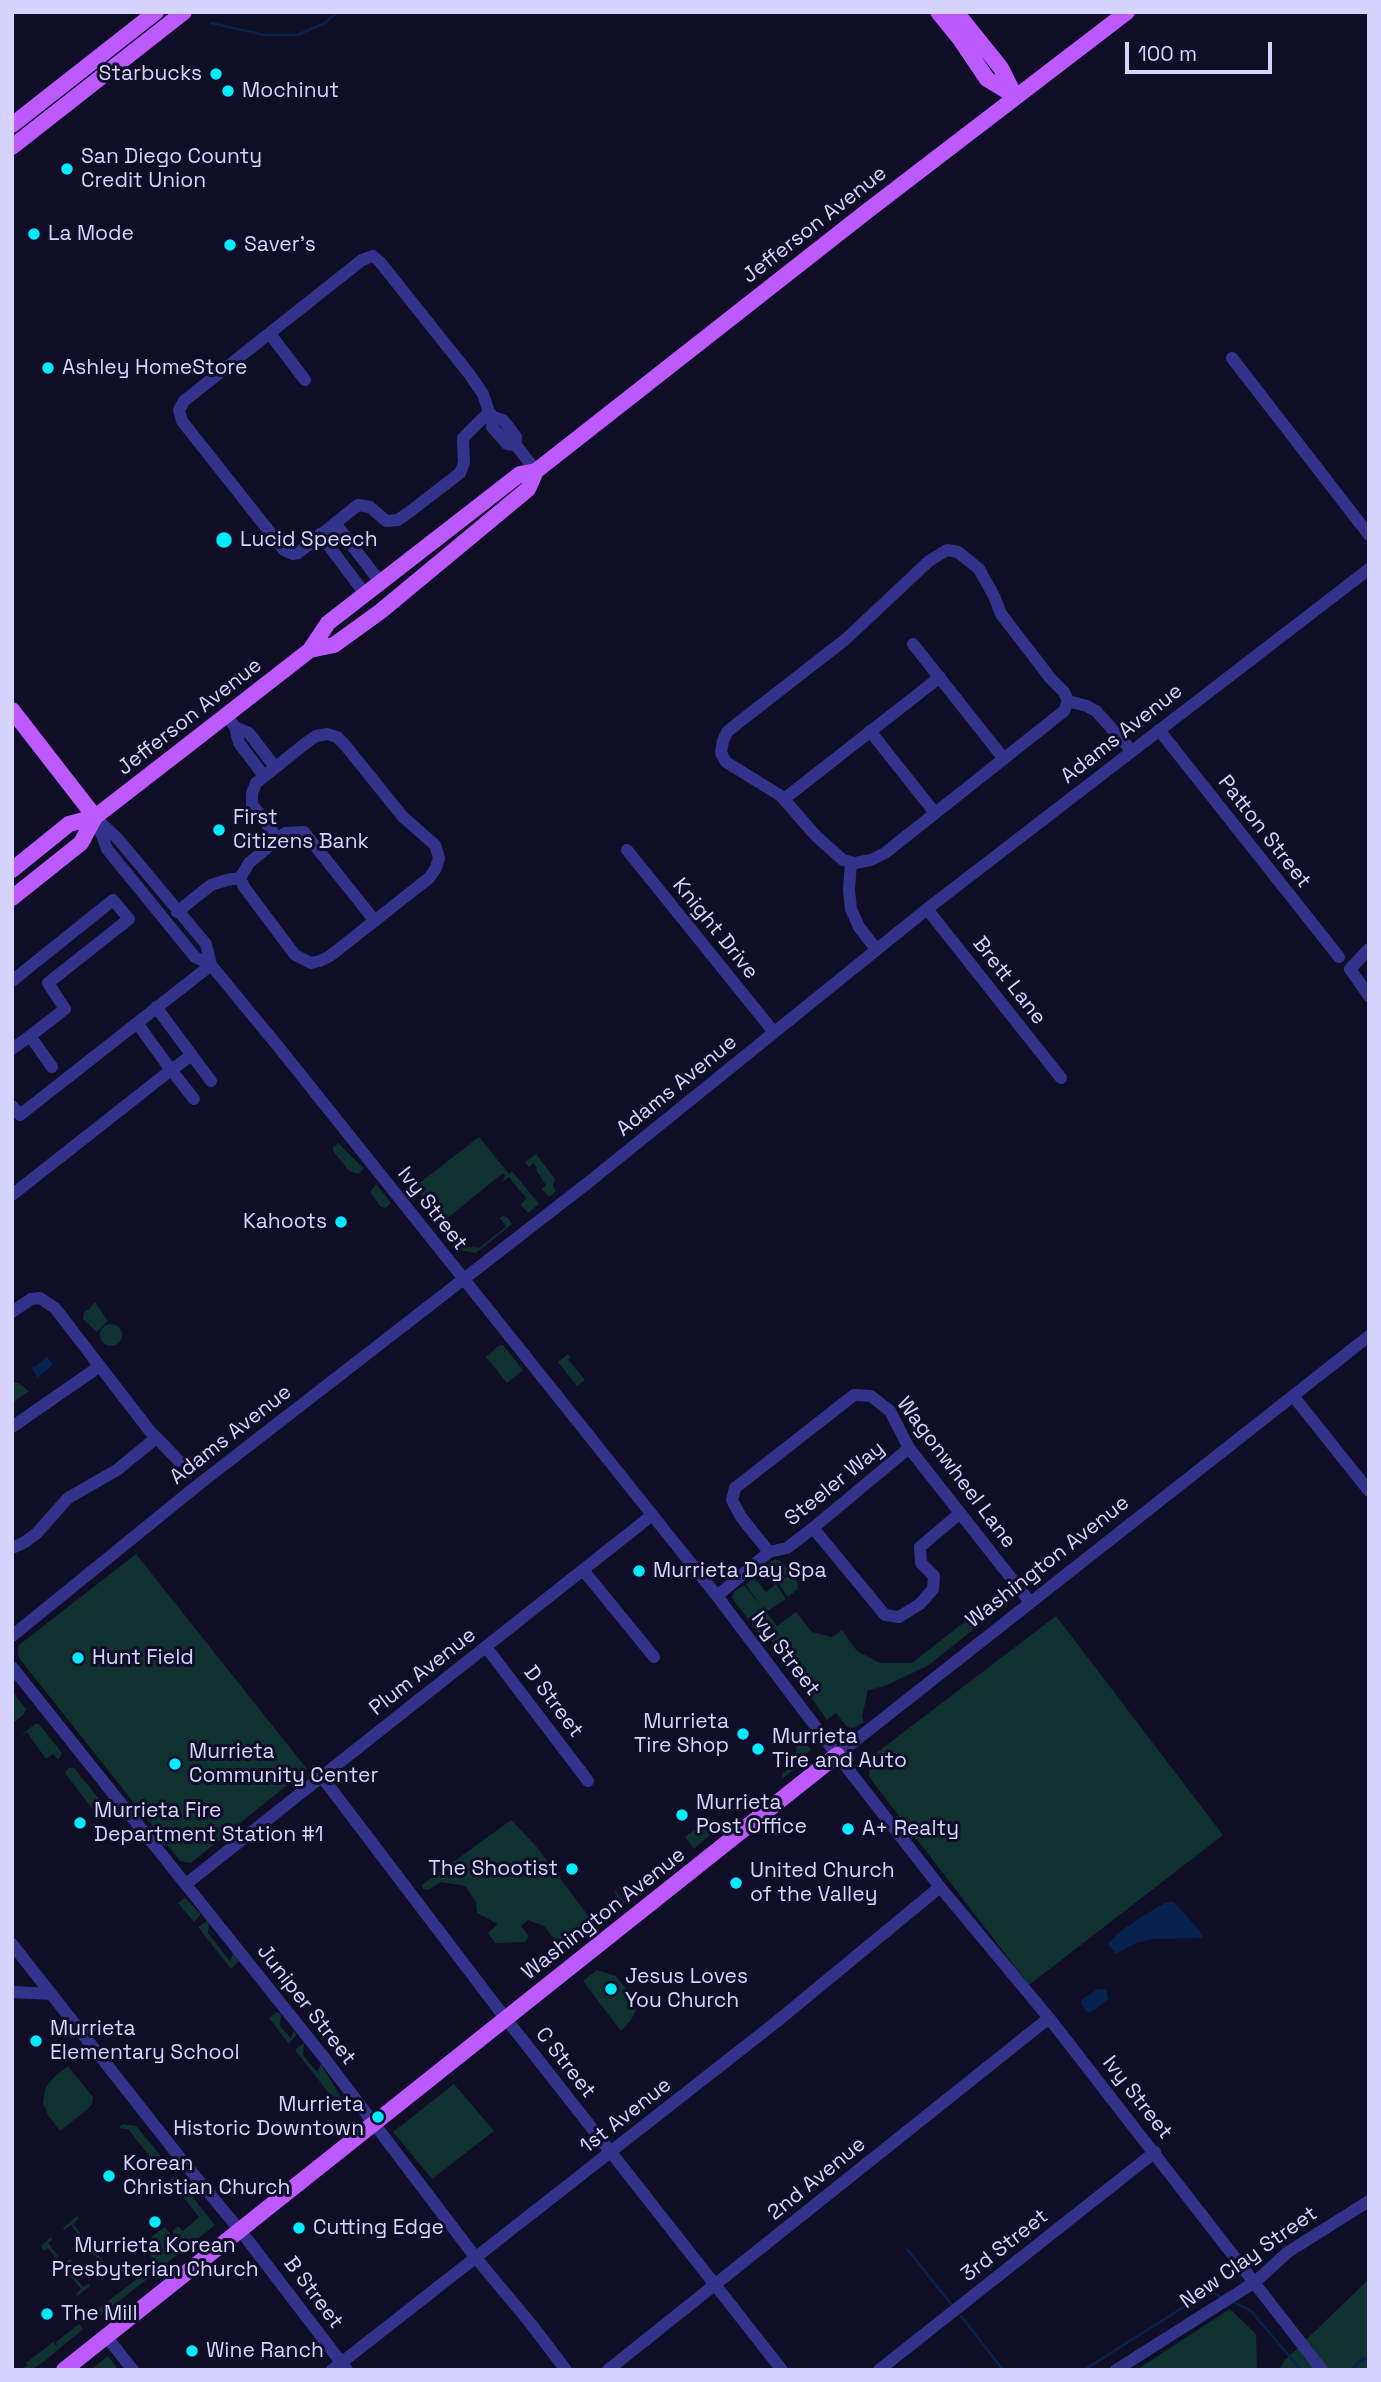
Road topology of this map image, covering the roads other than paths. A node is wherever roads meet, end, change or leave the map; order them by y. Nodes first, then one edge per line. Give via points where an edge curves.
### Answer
1 (156, 12) edge
2 (184, 12) edge
3 (938, 12) edge
4 (956, 12) edge
5 (1124, 13) edge
6 (1016, 96) junction
7 (12, 125) edge
8 (12, 147) edge
9 (270, 334) junction
10 (1232, 358) dead end
11 (305, 380) dead end
12 (491, 415) junction
13 (536, 471) junction
14 (335, 523) junction
15 (320, 534) junction
16 (1369, 535) edge
17 (351, 544) junction
18 (337, 555) junction
19 (416, 555) junction
20 (1369, 569) edge
21 (380, 582) junction
22 (365, 594) junction
23 (381, 611) junction
24 (913, 644) dead end
25 (310, 650) junction
26 (940, 677) junction
27 (1068, 701) junction
28 (12, 710) edge
29 (231, 721) junction
30 (1159, 730) junction
31 (870, 731) junction
32 (1132, 751) junction
33 (1004, 759) junction
34 (275, 767) junction
35 (264, 776) junction
36 (784, 799) junction
37 (935, 813) junction
38 (95, 817) junction
39 (278, 839) junction
40 (627, 850) dead end
41 (851, 862) junction
42 (12, 870) edge
43 (240, 878) junction
44 (12, 898) edge
45 (927, 909) junction
46 (177, 912) junction
47 (375, 921) junction
48 (876, 949) junction
49 (1369, 949) edge
50 (1339, 957) dead end
51 (211, 965) junction
52 (12, 981) edge
53 (1369, 996) edge
54 (156, 1007) junction
55 (137, 1023) junction
56 (773, 1031) junction
57 (30, 1036) junction
58 (12, 1049) edge
59 (192, 1055) junction
60 (52, 1067) dead end
61 (171, 1070) junction
62 (1061, 1078) dead end
63 (211, 1081) dead end
64 (194, 1098) dead end
65 (12, 1106) edge
66 (12, 1195) edge
67 (463, 1280) junction
68 (12, 1312) edge
69 (1369, 1336) edge
70 (100, 1366) junction
71 (1294, 1396) junction
72 (12, 1426) edge
73 (156, 1438) junction
74 (909, 1448) junction
75 (179, 1461) dead end
76 (1369, 1491) edge
77 (959, 1514) junction
78 (651, 1516) junction
79 (813, 1528) junction
80 (12, 1548) edge
81 (769, 1552) junction
82 (583, 1570) junction
83 (717, 1596) junction
84 (1030, 1602) junction
85 (12, 1636) edge
86 (486, 1647) junction
87 (654, 1657) dead end
88 (12, 1667) edge
89 (837, 1755) junction
90 (322, 1777) junction
91 (588, 1781) dead end
92 (186, 1884) junction
93 (940, 1887) junction
94 (12, 1944) edge
95 (12, 1992) edge
96 (51, 1994) junction
97 (506, 2018) junction
98 (1049, 2018) junction
99 (373, 2124) junction
100 (1155, 2152) junction
101 (611, 2153) junction
102 (1369, 2200) edge
103 (240, 2230) junction
104 (476, 2258) junction
105 (1255, 2283) junction
106 (715, 2285) junction
107 (106, 2336) junction
108 (340, 2367) edge
109 (64, 2370) edge
110 (133, 2370) edge
111 (566, 2370) edge
112 (608, 2370) edge
113 (782, 2370) edge
114 (879, 2370) edge
115 (1116, 2370) edge
116 (1322, 2370) edge

1 - 7 main road
2 - 8 main road
3 - 6 main road via 987,79
4 - 6 main road via 1001,68
5 - 6 main road, Jefferson Avenue
6 - 13 main road, Jefferson Avenue
9 - 11 street
9 - 12 street via 373,256 470,375
9 - 15 street via 184,401 179,415 284,550 298,553
10 - 16 street
12 - 13 street via 503,419
12 - 14 street via 463,438 460,472 398,520 386,521 370,507 358,505
13 - 19 main road, Jefferson Avenue via 520,474
13 - 23 main road, Jefferson Avenue via 528,489
14 - 15 street
14 - 17 street
15 - 18 street
17 - 18 street
17 - 21 street
18 - 22 street
19 - 21 main road, Jefferson Avenue
19 - 23 main road via 406,574 376,600
20 - 30 street, Adams Avenue
21 - 22 main road, Jefferson Avenue
22 - 25 main road, Jefferson Avenue via 328,623
23 - 25 main road, Jefferson Avenue via 334,645
24 - 26 street
25 - 29 main road, Jefferson Avenue
26 - 31 street
26 - 33 street
27 - 32 street via 1087,706
27 - 33 street via 1064,711
27 - 36 street via 1001,614 979,569 958,552 947,550 929,561 846,639 727,732 722,753 726,762
28 - 38 main road
29 - 34 street via 248,733
29 - 35 street via 239,743
29 - 38 main road, Jefferson Avenue
30 - 32 street, Adams Avenue
30 - 50 street, Patton Street
31 - 36 street
31 - 37 street
32 - 45 street, Adams Avenue
33 - 37 street
34 - 35 street
34 - 47 street via 316,736 337,737 397,810 435,845 439,858 429,878
35 - 39 street via 256,783 252,804
36 - 41 street via 831,851
37 - 41 street via 885,853
38 - 42 main road, Jefferson Avenue via 69,824
38 - 44 main road, Jefferson Avenue via 81,844
38 - 46 street, Ivy Street
38 - 51 street, Ivy Street via 107,849 195,957
39 - 43 street via 248,863
39 - 47 street via 285,833 304,832
40 - 56 street, Knight Drive
41 - 48 street via 851,909
43 - 46 street via 215,883
43 - 47 street via 303,960 314,962 330,956
45 - 48 street, Adams Avenue
45 - 62 street, Brett Lane
46 - 51 street, Ivy Street via 206,944
48 - 56 street, Adams Avenue
49 - 53 street via 1350,969
51 - 54 street
51 - 67 street, Ivy Street
52 - 57 street via 113,900 129,919 48,983 65,1009
54 - 55 street
54 - 59 street
55 - 61 street
55 - 65 street via 20,1115
56 - 67 street, Adams Avenue
57 - 58 street
57 - 60 street
59 - 61 street
59 - 63 street
61 - 64 street
61 - 66 street
67 - 78 street, Ivy Street
67 - 85 street, Adams Avenue
68 - 70 street via 31,1299 47,1301
69 - 71 street, Washington Avenue
70 - 72 street
70 - 73 street
71 - 76 street
71 - 84 street, Washington Avenue
73 - 75 street
73 - 80 street via 117,1470 68,1498 37,1533
74 - 77 street, Wagonwheel Lane
74 - 79 street, Steeler Way
74 - 81 street, Wagonwheel Lane via 890,1411 871,1396 854,1395 735,1488 732,1500 741,1517
77 - 79 street via 920,1547 921,1563 934,1576 933,1589 899,1617 885,1615
77 - 84 street, Wagonwheel Lane
78 - 82 street, Plum Avenue
78 - 83 street, Ivy Street
79 - 81 street, Steeler Way via 787,1548
81 - 83 street, Steeler Way
82 - 86 street, Plum Avenue
82 - 87 street
83 - 89 street, Ivy Street
84 - 89 street, Washington Avenue
86 - 90 street, Plum Avenue
86 - 91 street, D Street
88 - 92 street, Juniper Street
89 - 93 street, Ivy Street
89 - 97 main road, Washington Avenue
90 - 92 street, Plum Avenue
90 - 97 street, C Street
92 - 99 street, Juniper Street
93 - 98 street, Ivy Street
93 - 101 street, 1st Avenue
94 - 96 street, B Street
95 - 96 street
96 - 103 street, B Street
97 - 99 main road, Washington Avenue
97 - 101 street, C Street
98 - 100 street, Ivy Street
98 - 106 street, 2nd Avenue
99 - 103 main road, Washington Avenue
99 - 104 street, Juniper Street
100 - 105 street, Ivy Street
100 - 114 street, 3rd Street
101 - 104 street, 1st Avenue
101 - 106 street, C Street
102 - 105 street, New Clay Street via 1288,2252
103 - 107 main road, Washington Avenue
103 - 108 street, B Street
104 - 108 street, 1st Avenue
104 - 111 street, Juniper Street
105 - 115 street, New Clay Street
105 - 116 street, Ivy Street
106 - 112 street, 2nd Avenue
106 - 113 street, C Street
107 - 109 main road, Washington Avenue
107 - 110 street

